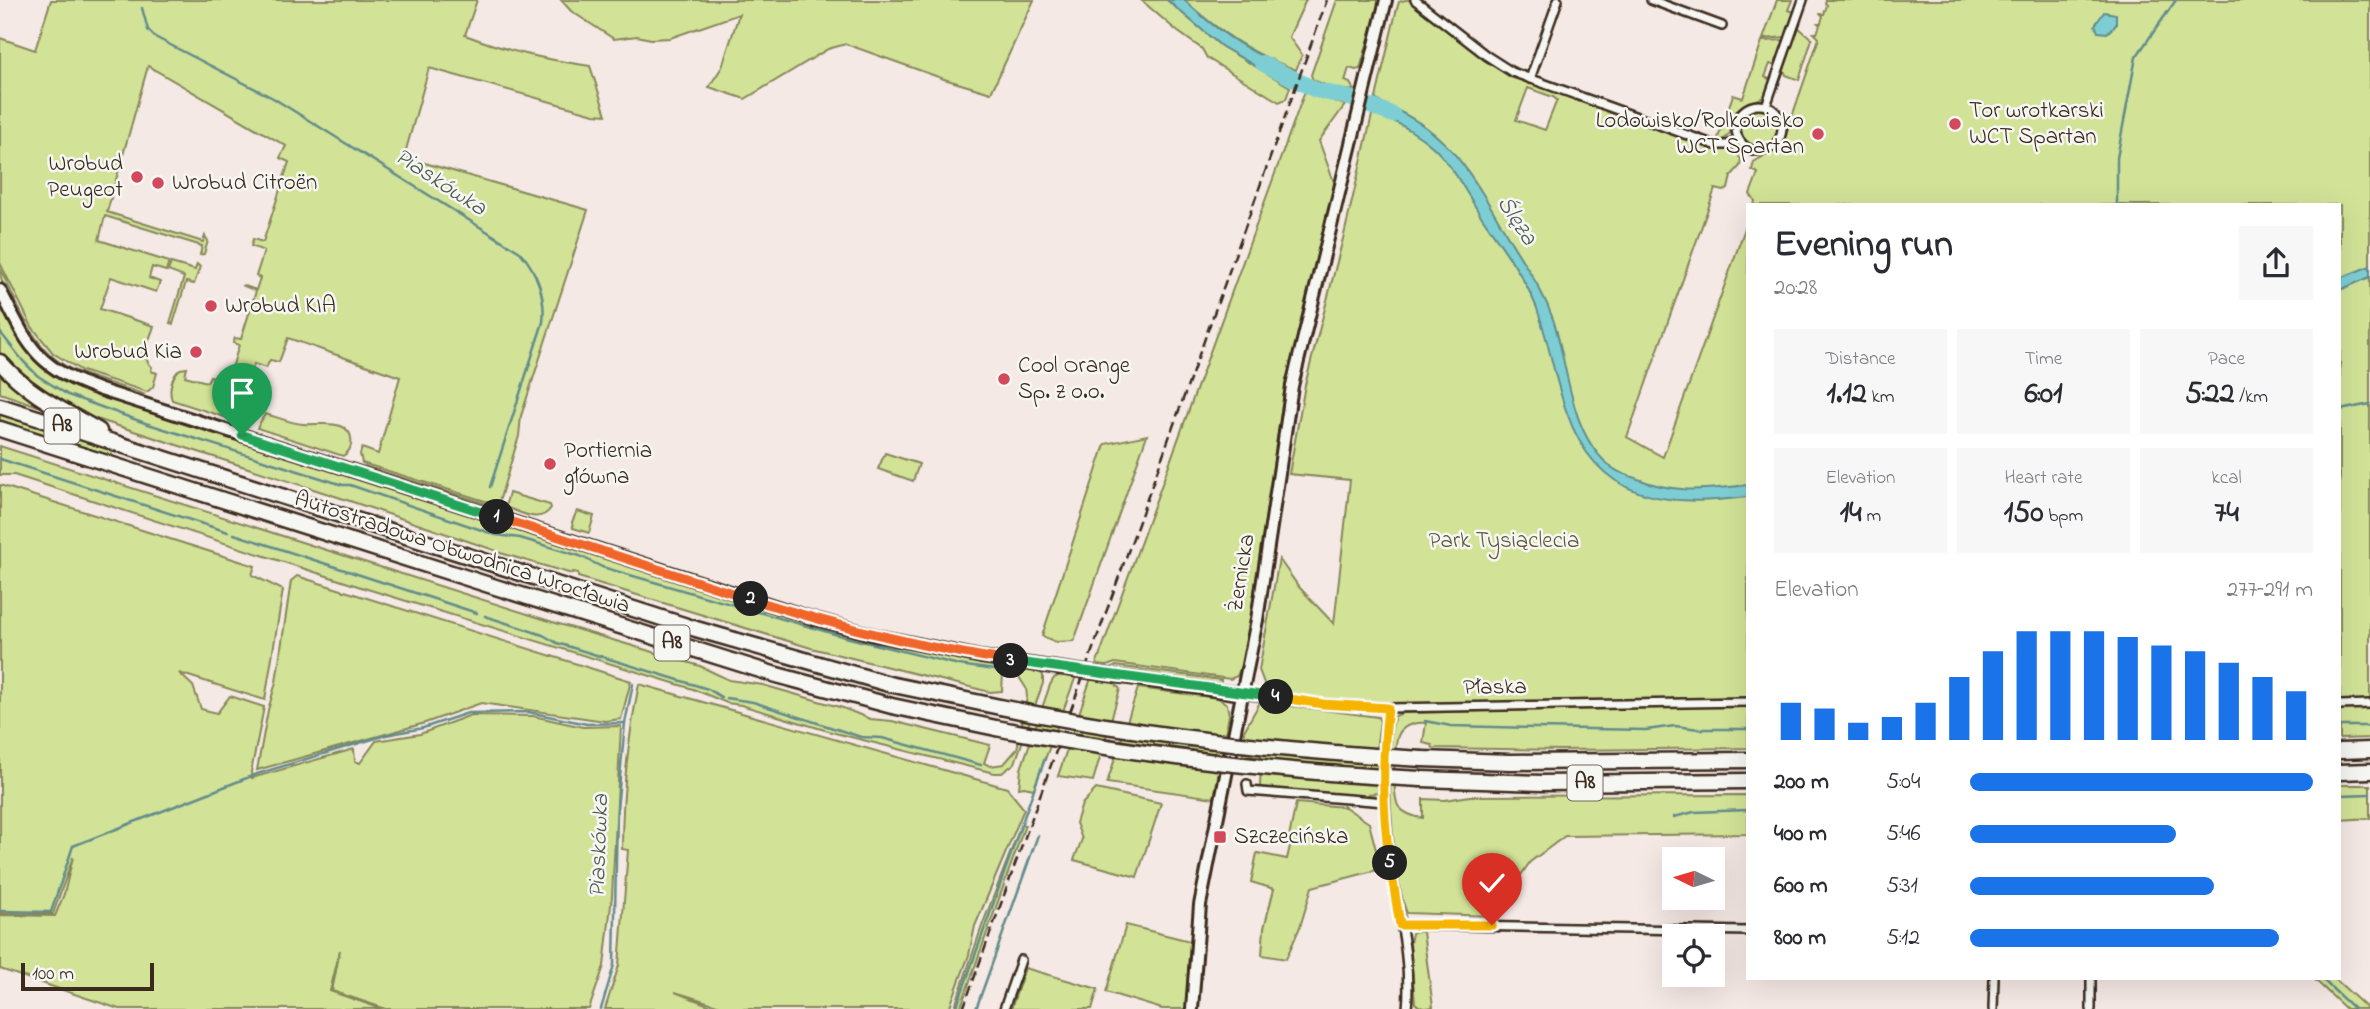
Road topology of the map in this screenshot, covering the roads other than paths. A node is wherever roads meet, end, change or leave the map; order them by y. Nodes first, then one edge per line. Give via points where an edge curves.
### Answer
1 (1386, 0) edge
2 (1415, 0) edge
3 (1558, 0) edge
4 (1651, 0) edge
5 (1803, 0) edge
6 (1722, 26) dead end
7 (1530, 79) junction
8 (1766, 106) junction
9 (1739, 139) junction
10 (0, 290) edge
11 (0, 362) edge
12 (0, 406) edge
13 (0, 431) edge
14 (124, 446) junction
15 (1242, 694) junction
16 (1746, 702) edge
17 (2370, 704) edge
18 (2341, 705) edge
19 (1388, 708) junction
20 (2370, 750) edge
21 (2341, 751) edge
22 (1746, 760) edge
23 (2370, 771) edge
24 (2341, 772) edge
25 (1746, 781) edge
26 (1247, 788) dead end
27 (1385, 802) junction
28 (1400, 925) junction
29 (1746, 931) edge
30 (1021, 960) dead end
31 (1994, 980) edge
32 (2091, 980) edge
33 (1003, 1009) edge
34 (1192, 1009) edge
35 (1407, 1009) edge
36 (1993, 1009) edge
37 (2091, 1009) edge

1 - 15 street, Żernicka via 1293,386
2 - 7 street via 1487,56
3 - 7 street
4 - 6 street
5 - 8 street
7 - 9 street via 1715,145
8 - 9 street via 1751,107 1739,117
8 - 9 street via 1781,120 1781,135 1774,146 1748,149
10 - 15 street via 23,336 43,361 70,379 101,390 874,635 981,657
11 - 14 highway via 39,398
12 - 14 highway, Autostradowa Obwodnica Wrocławia / A8
13 - 25 highway, Autostradowa Obwodnica Wrocławia / A8, bridge via 773,674 996,728 1119,750 1317,773 1542,783
14 - 22 highway, Autostradowa Obwodnica Wrocławia / A8, bridge via 792,658 1000,707 1241,746 1422,759
15 - 19 street, Płaska
15 - 34 street, Żernicka via 1200,905
16 - 19 street, Płaska
17 - 18 street
19 - 27 street
20 - 21 highway
23 - 24 highway
26 - 27 street
27 - 28 street
28 - 29 street
28 - 35 street
30 - 33 street
31 - 36 street
32 - 37 street

